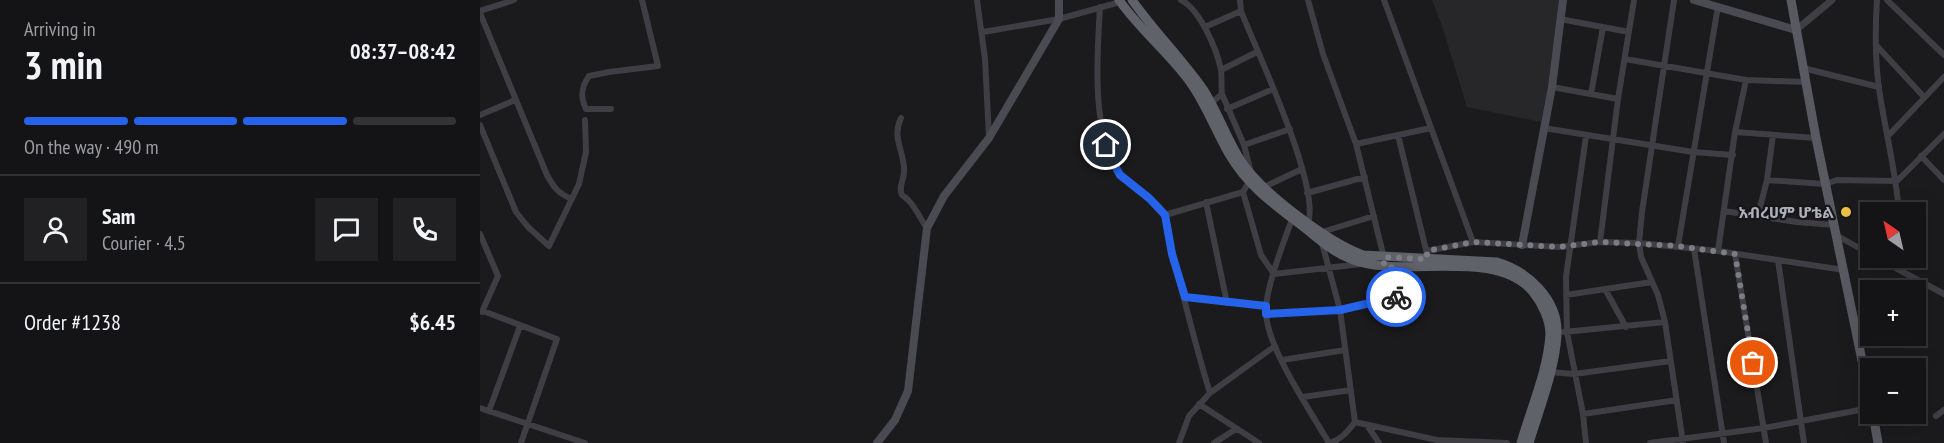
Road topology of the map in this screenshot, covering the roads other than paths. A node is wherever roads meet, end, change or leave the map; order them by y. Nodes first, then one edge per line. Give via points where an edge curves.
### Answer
1 (514, 0) edge
2 (642, 0) edge
3 (977, 0) edge
4 (1059, 0) edge
5 (1132, 0) edge
6 (1181, 0) edge
7 (1240, 0) edge
8 (1308, 0) edge
9 (1384, 0) edge
10 (1563, 0) edge
11 (1634, 0) edge
12 (1674, 0) edge
13 (1694, 0) edge
14 (1791, 0) edge
15 (1832, 0) edge
16 (1877, 0) edge
17 (1887, 0) edge
18 (1899, 0) edge
19 (1120, 1) edge
20 (500, 2) edge
21 (1718, 6) junction
22 (1893, 6) junction
23 (1100, 7) junction
24 (1241, 11) junction
25 (480, 12) edge
26 (1059, 19) junction
27 (1560, 19) junction
28 (1205, 27) junction
29 (1603, 27) junction
30 (1796, 30) junction
31 (983, 32) junction
32 (1629, 32) junction
33 (1876, 45) junction
34 (1257, 52) junction
35 (1944, 55) edge
36 (1625, 59) junction
37 (1664, 66) junction
38 (1803, 68) junction
39 (1221, 70) junction
40 (1707, 74) junction
41 (1944, 77) edge
42 (1746, 80) junction
43 (1806, 82) junction
44 (1551, 87) junction
45 (1879, 87) junction
46 (1272, 88) junction
47 (1222, 94) junction
48 (1592, 94) junction
49 (1924, 96) junction
50 (1618, 99) junction
51 (515, 100) junction
52 (1208, 104) junction
53 (610, 109) dead end
54 (1227, 109) junction
55 (480, 115) edge
56 (902, 118) dead end
57 (585, 120) dead end
58 (480, 125) edge
59 (1431, 128) junction
60 (1544, 128) junction
61 (1290, 129) junction
62 (1735, 132) junction
63 (1944, 134) edge
64 (1398, 135) junction
65 (1773, 135) junction
66 (1586, 136) junction
67 (1888, 136) junction
68 (989, 138) junction
69 (1816, 138) junction
70 (1614, 139) junction
71 (1356, 144) junction
72 (1244, 145) junction
73 (1653, 146) junction
74 (1693, 152) junction
75 (1733, 155) junction
76 (1921, 156) junction
77 (1302, 169) junction
78 (1365, 177) junction
79 (1250, 178) junction
80 (1767, 180) junction
81 (1944, 180) edge
82 (1897, 181) junction
83 (1825, 184) junction
84 (1264, 187) junction
85 (1243, 192) junction
86 (1307, 193) junction
87 (572, 199) junction
88 (1206, 202) junction
89 (1898, 202) edge
90 (1724, 211) junction
91 (1165, 215) junction
92 (1758, 215) junction
93 (1374, 216) junction
94 (1292, 219) junction
95 (1306, 225) junction
96 (927, 228) junction
97 (1835, 230) junction
98 (480, 234) edge
99 (1322, 237) junction
100 (1473, 242) junction
101 (1600, 242) junction
102 (1639, 243) junction
103 (1522, 245) junction
104 (1569, 245) junction
105 (1678, 246) junction
106 (1860, 247) edge
107 (1694, 249) junction
108 (1718, 251) junction
109 (1735, 254) junction
110 (1427, 255) junction
111 (1778, 260) junction
112 (1386, 262) junction
113 (1364, 264) junction
114 (1328, 268) junction
115 (1896, 268) edge
116 (1903, 268) edge
117 (1844, 270) junction
118 (1903, 272) junction
119 (1274, 274) junction
120 (1652, 282) junction
121 (1605, 289) junction
122 (1944, 294) edge
123 (1566, 295) junction
124 (1185, 297) junction
125 (1398, 297) junction
126 (1227, 303) junction
127 (1266, 306) junction
128 (1340, 310) junction
129 (481, 314) edge
130 (1266, 314) junction
131 (1403, 322) dead end
132 (1665, 322) junction
133 (520, 326) junction
134 (1626, 327) junction
135 (1558, 333) junction
136 (1275, 346) junction
137 (1345, 350) junction
138 (1862, 358) edge
139 (1282, 360) junction
140 (1671, 361) junction
141 (1550, 372) junction
142 (1574, 374) junction
143 (1351, 390) junction
144 (1210, 393) junction
145 (1303, 397) junction
146 (1677, 400) junction
147 (1199, 404) junction
148 (480, 408) edge
149 (1860, 410) edge
150 (1944, 410) edge
151 (489, 411) junction
152 (1583, 414) junction
153 (1936, 416) dead end
154 (528, 422) junction
155 (1355, 422) junction
156 (1800, 422) junction
157 (1875, 424) edge
158 (1764, 428) junction
159 (1236, 429) junction
160 (1722, 433) junction
161 (1682, 441) edge
162 (521, 443) edge
163 (585, 443) edge
164 (878, 443) edge
165 (1179, 443) edge
166 (1214, 443) edge
167 (1259, 443) edge
168 (1330, 443) edge
169 (1379, 443) edge
170 (1507, 443) edge
171 (1521, 443) edge
172 (1529, 443) edge
173 (1586, 443) edge
174 (1650, 443) edge
175 (1724, 443) edge
176 (1766, 443) edge
177 (1804, 443) edge
178 (1878, 443) edge

1 - 20 street
2 - 53 street via 658,66 589,76 583,84 582,101 586,109
3 - 31 street
4 - 26 main road
5 - 52 highway via 1186,66
6 - 28 street via 1190,5
7 - 24 street
8 - 71 street
9 - 59 street
10 - 27 main road
11 - 32 street
12 - 37 street
13 - 21 main road
14 - 30 main road
15 - 30 street
16 - 33 street
17 - 22 street
18 - 22 street
19 - 23 street
19 - 52 highway
20 - 25 street
21 - 30 main road
21 - 40 street
22 - 35 street
23 - 26 street
23 - 91 street via 1096,67 1103,133 1110,157 1120,175
24 - 28 street
24 - 34 street
25 - 51 street
26 - 31 street
26 - 68 main road
27 - 29 street
27 - 44 main road
28 - 39 street
29 - 32 street
29 - 48 street
30 - 38 main road
31 - 68 street
32 - 36 street
33 - 45 street
33 - 49 street
34 - 39 street
34 - 46 street
36 - 37 street
36 - 50 street
37 - 40 street
37 - 73 street
38 - 43 main road
38 - 45 street
39 - 47 street
40 - 42 street
40 - 74 street
41 - 49 street
42 - 43 street
42 - 62 street
43 - 69 main road
44 - 48 street
44 - 60 main road
45 - 67 street
46 - 54 street
46 - 61 street
47 - 52 street
47 - 54 street
48 - 50 street
49 - 67 street
50 - 70 street
51 - 55 street
51 - 87 street via 554,188
52 - 79 highway
54 - 72 street
56 - 96 street via 897,128 904,173 900,188
57 - 87 street via 586,152
58 - 87 street via 516,212 549,246
59 - 64 street
59 - 100 street
60 - 66 street
60 - 103 main road
61 - 72 street
61 - 77 street
62 - 65 street
62 - 75 street
63 - 76 street
64 - 71 street
64 - 110 street
65 - 69 street
65 - 80 street
66 - 70 street
66 - 104 street
67 - 82 street
68 - 96 main road via 944,196
69 - 83 main road
70 - 73 street
70 - 101 street
71 - 78 street
72 - 79 street
73 - 74 street
73 - 102 street
74 - 75 street
74 - 105 street
75 - 90 street
76 - 81 street
76 - 82 street
77 - 84 street
77 - 86 street
78 - 86 street
78 - 93 street
79 - 84 highway
79 - 85 street
79 - 94 highway via 1258,193
80 - 83 street
80 - 92 street
82 - 83 street via 1838,180
82 - 89 street
83 - 97 main road
84 - 95 highway
85 - 88 street
85 - 119 street via 1261,255
86 - 95 street
88 - 91 street
88 - 126 street
90 - 92 street
90 - 108 street
91 - 124 street
92 - 97 street
93 - 99 street
93 - 112 street
94 - 95 highway
94 - 119 street
95 - 99 highway
96 - 164 main road via 908,391 895,420
97 - 106 street
97 - 117 main road
98 - 129 street via 498,276
99 - 112 highway
99 - 113 highway via 1342,255
99 - 114 street
100 - 103 street
100 - 110 street
101 - 102 street
101 - 104 street
102 - 105 street
102 - 120 street
103 - 104 street
104 - 123 street
105 - 107 street
107 - 108 street
107 - 160 street
108 - 109 street
109 - 111 street
109 - 158 street
110 - 112 highway
110 - 135 highway via 1497,262 1523,273 1546,297
111 - 117 street
111 - 156 street
112 - 113 highway
112 - 125 street
112 - 135 highway via 1494,269 1508,274 1532,291
113 - 114 street
114 - 119 street
114 - 128 street
115 - 118 street
116 - 118 street
117 - 138 main road
118 - 122 street
119 - 127 street
120 - 121 street
120 - 132 street
121 - 123 street
121 - 134 street
123 - 135 street
124 - 126 street
124 - 144 street
125 - 128 street
125 - 131 street
126 - 127 street
127 - 130 street
128 - 130 street
128 - 137 street
129 - 133 street
130 - 136 street
132 - 134 street
132 - 140 street
133 - 151 street
133 - 154 street via 557,339
134 - 135 street
135 - 141 highway
135 - 142 street
135 - 171 highway via 1547,354
136 - 139 street
136 - 144 street
137 - 139 street
137 - 143 street
139 - 145 street
140 - 142 street
140 - 146 street
141 - 142 street
141 - 172 highway
142 - 152 street
143 - 145 street
143 - 155 street
144 - 147 street
145 - 168 street
146 - 152 street
146 - 161 street
147 - 159 street
147 - 165 street via 1189,416
148 - 151 street
149 - 156 street
150 - 153 street
151 - 154 street
152 - 173 street
154 - 162 street
154 - 163 street
155 - 168 street
155 - 169 street via 1369,425
155 - 170 street via 1437,440
156 - 158 street
156 - 177 street
157 - 178 main road
158 - 160 street
158 - 176 street
159 - 166 street
159 - 167 street
160 - 161 street
160 - 175 street
161 - 174 street

